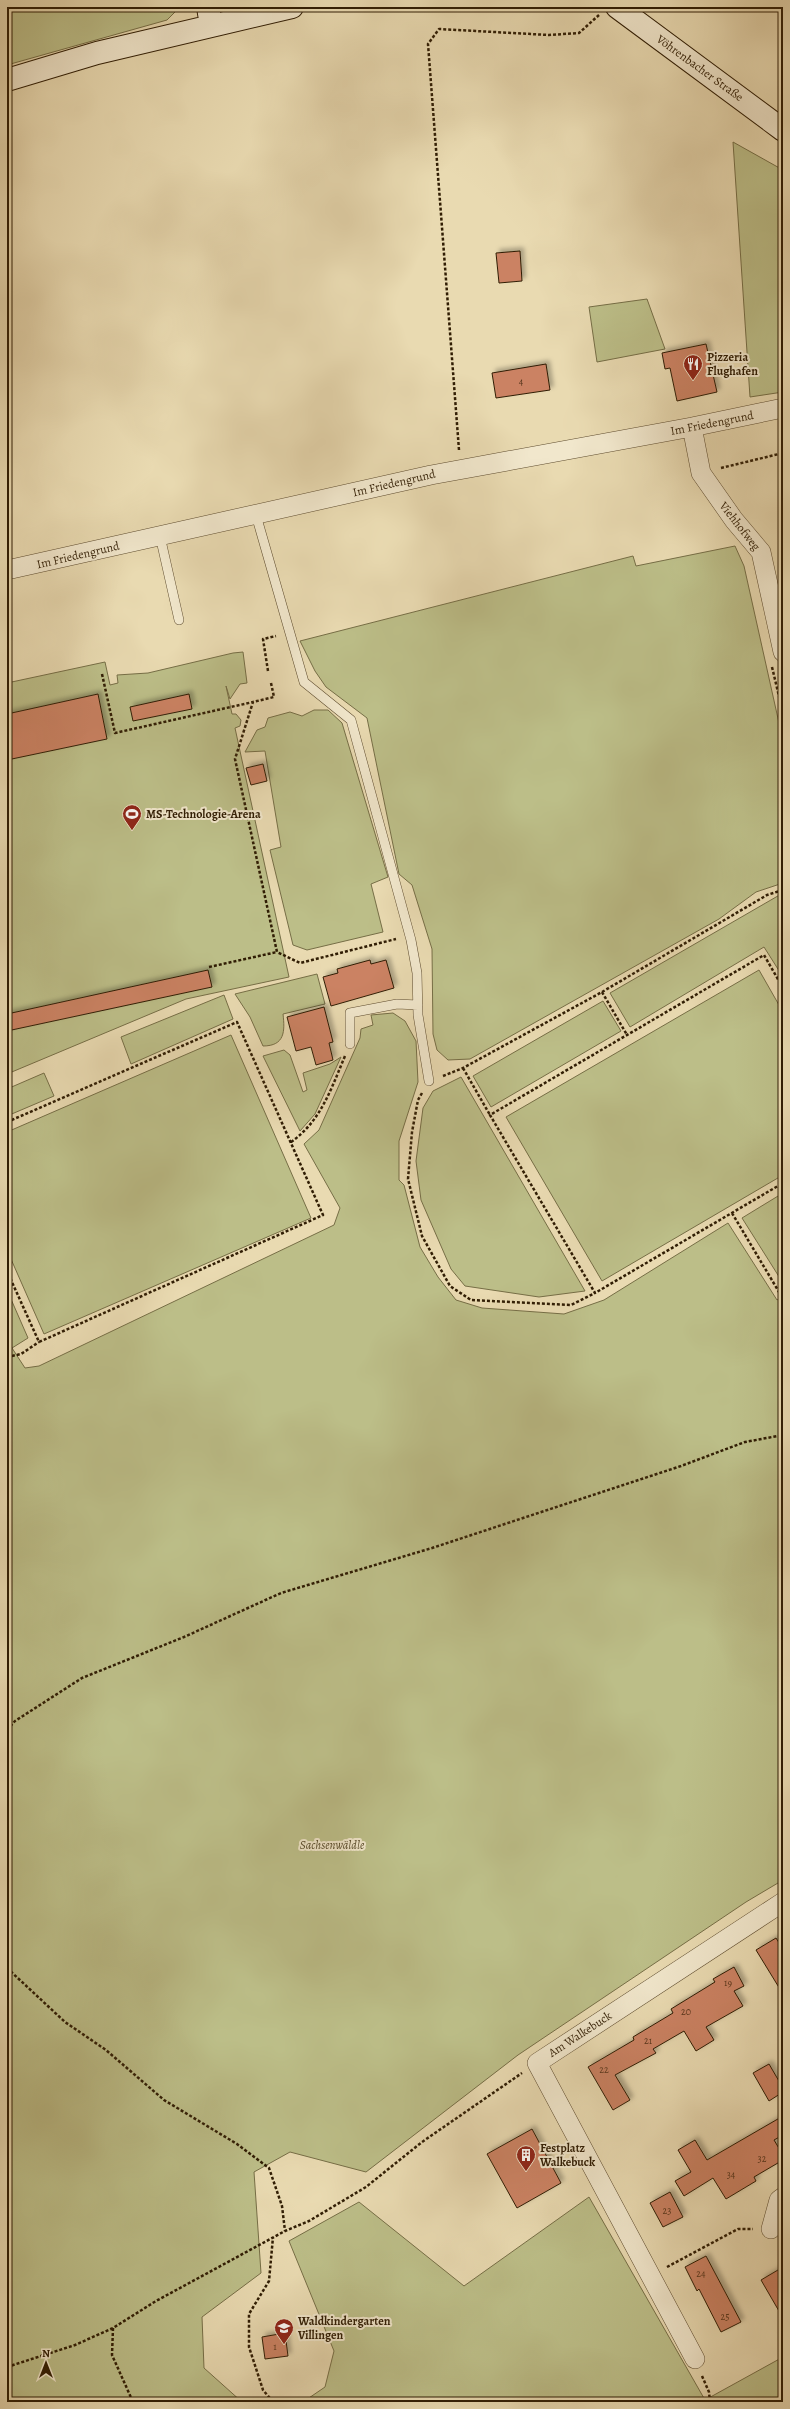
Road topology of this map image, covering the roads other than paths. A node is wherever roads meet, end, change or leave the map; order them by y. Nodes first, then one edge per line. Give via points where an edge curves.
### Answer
1 (292, 7) edge
2 (609, 9) edge
3 (239, 13) edge
4 (210, 17) edge
5 (7, 80) edge
6 (783, 130) edge
7 (783, 408) edge
8 (692, 427) junction
9 (256, 514) junction
10 (160, 536) junction
11 (7, 570) edge
12 (179, 620) dead end
13 (777, 656) edge
14 (418, 1005) junction
15 (350, 1044) road end
16 (429, 1081) road end
17 (783, 1902) edge
18 (783, 2197) edge
19 (771, 2229) road end
20 (695, 2359) road end

1 - 3 main road
2 - 6 main road, Vöhrenbacher Straße
3 - 4 main road
4 - 5 main road
7 - 8 street, Im Friedengrund
8 - 9 street, Im Friedengrund via 461,469
8 - 13 street, Viehhofweg via 701,473 734,520 761,552
9 - 10 street, Im Friedengrund
9 - 14 lane via 304,682 351,720 410,935 417,973
10 - 11 street, Im Friedengrund
10 - 12 lane
14 - 15 lane via 397,1004 350,1013
14 - 16 lane
17 - 20 street, Am Walkebuck via 537,2063
18 - 19 street

